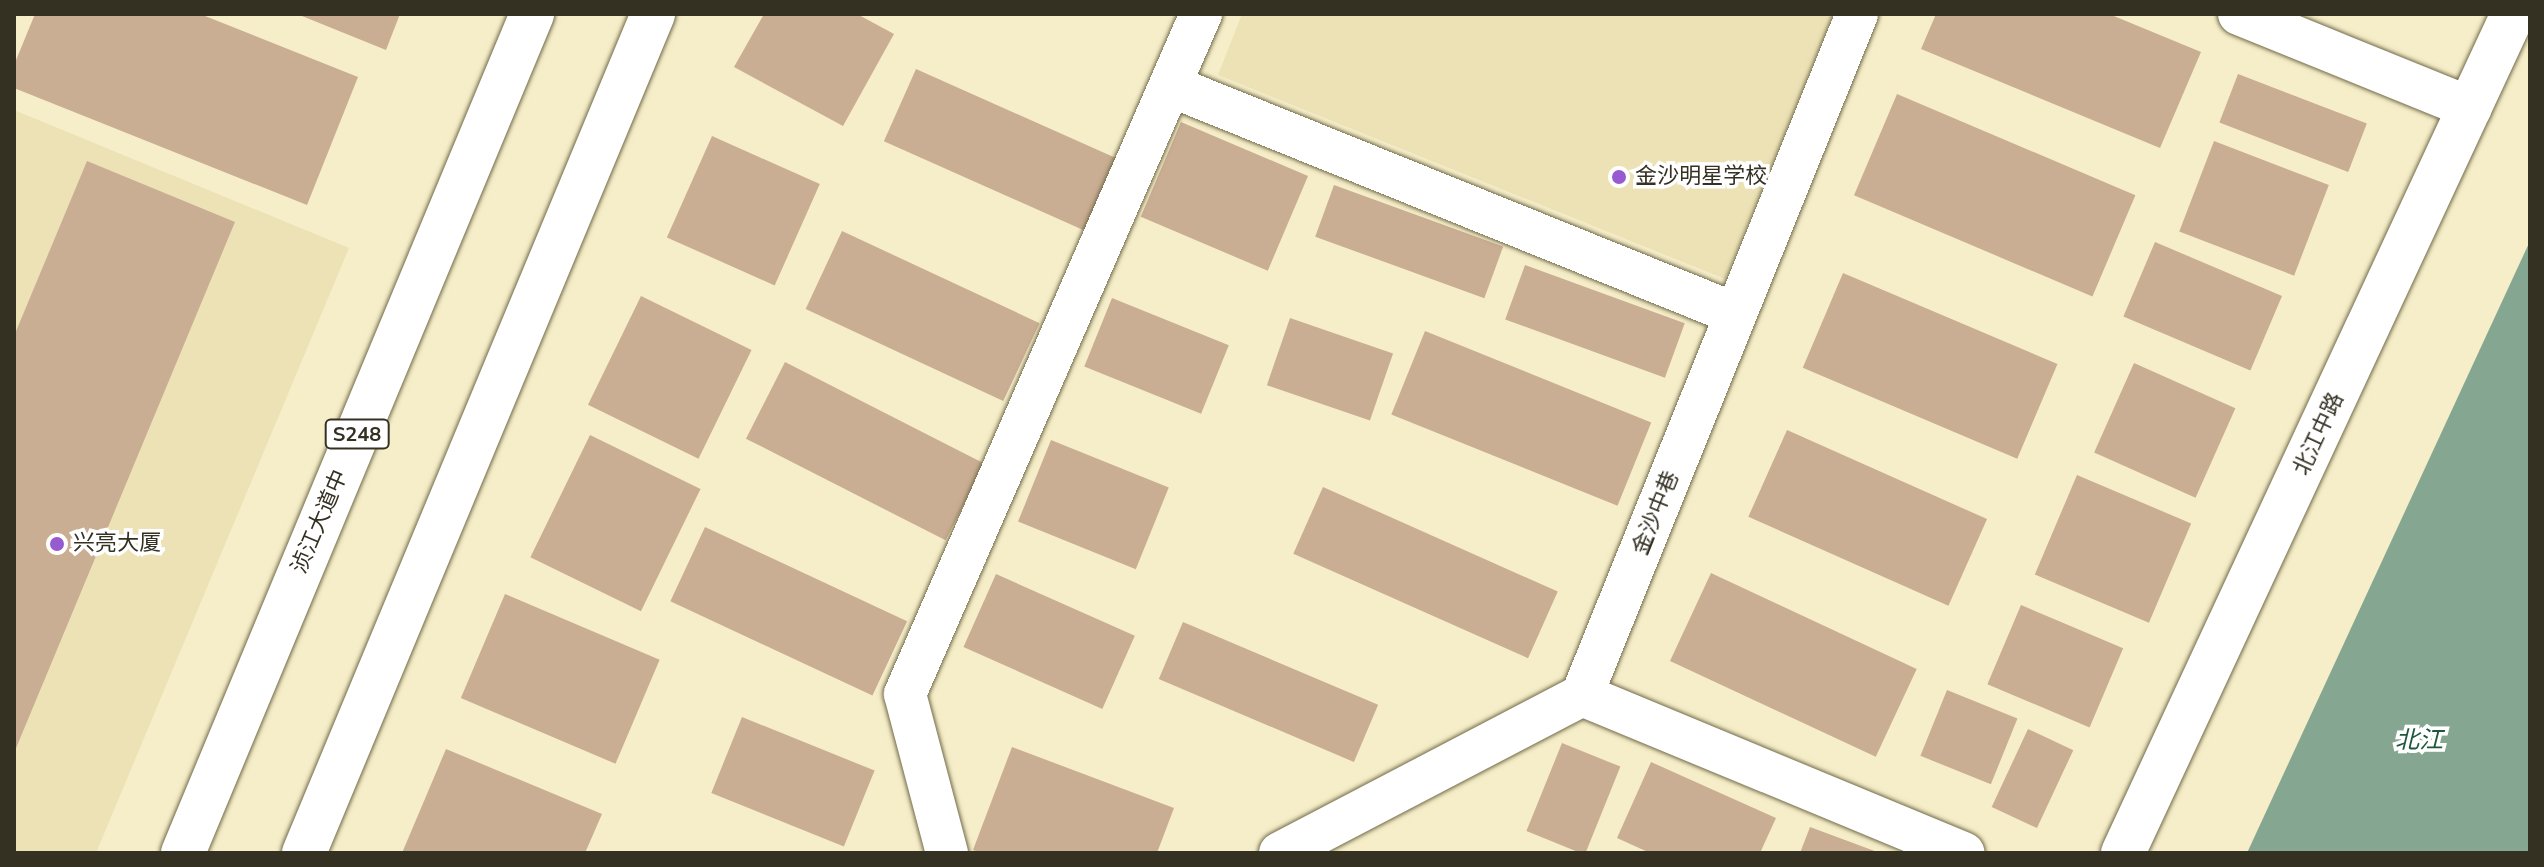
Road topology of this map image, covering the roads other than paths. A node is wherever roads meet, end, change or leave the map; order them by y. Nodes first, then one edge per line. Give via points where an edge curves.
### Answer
1 (532, 14) edge
2 (653, 14) edge
3 (1201, 14) edge
4 (1857, 14) edge
5 (2239, 14) edge
6 (2513, 14) edge
7 (1171, 86) junction
8 (2471, 108) junction
9 (1736, 314) junction
10 (1582, 695) junction
11 (1289, 851) edge
12 (183, 853) edge
13 (304, 853) edge
14 (947, 853) edge
15 (1964, 853) edge
16 (2123, 853) edge

1 - 12 main road, 浈江大道中 / S248
2 - 13 main road
3 - 7 street
4 - 9 street, 金沙中巷
5 - 8 street
6 - 8 main road, 北江中路
7 - 9 street
7 - 14 street via 905,694
8 - 16 main road, 北江中路
9 - 10 street, 金沙中巷
10 - 11 street
10 - 15 street

